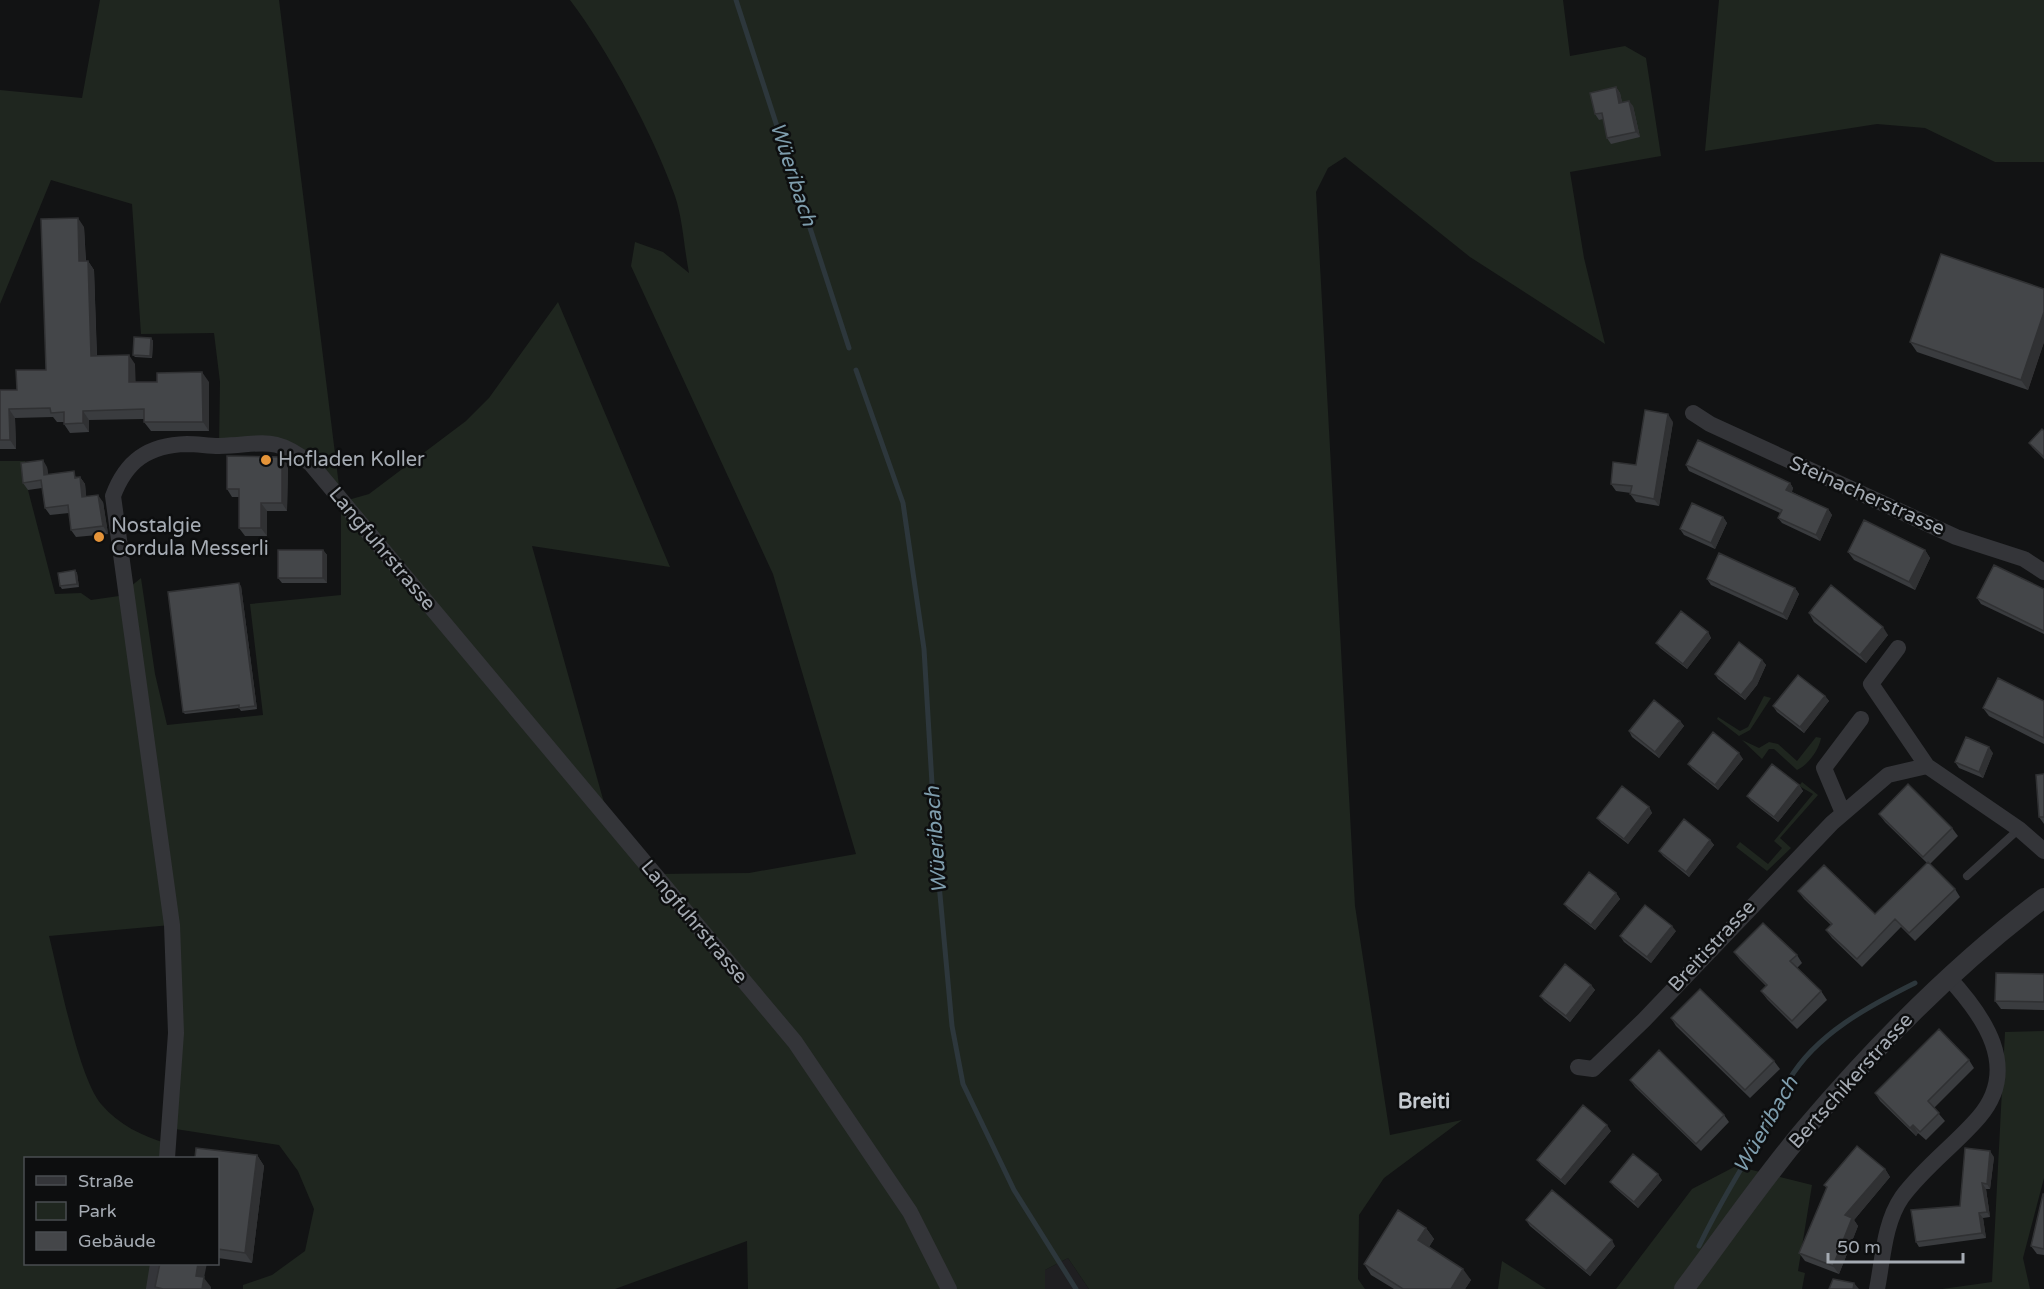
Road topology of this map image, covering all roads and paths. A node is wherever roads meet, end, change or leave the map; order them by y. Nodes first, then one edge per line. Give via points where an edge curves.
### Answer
1 (1693, 413) dead end
2 (2044, 572) edge
3 (1898, 648) dead end
4 (1861, 719) dead end
5 (1927, 766) junction
6 (1843, 813) junction
7 (2019, 829) junction
8 (2044, 851) edge
9 (1967, 876) dead end
10 (2044, 898) edge
11 (1948, 977) junction
12 (1578, 1067) dead end
13 (167, 1157) edge
14 (158, 1265) edge
15 (154, 1289) edge
16 (949, 1289) edge
17 (1684, 1289) edge
18 (1877, 1289) edge

1 - 2 street, Steinacherstrasse via 1935,527 2024,559
3 - 5 street via 1871,684
4 - 6 street via 1824,768
5 - 6 street, Breitistrasse via 1888,775
5 - 7 street
6 - 12 street, Breitistrasse via 1593,1069
7 - 8 street
7 - 9 lane
10 - 11 street, Bertschikerstrasse
11 - 17 street, Bertschikerstrasse via 1870,1055 1803,1131
11 - 18 street via 1992,1036 1998,1067 1994,1092 1980,1116 1902,1198 1888,1228
13 - 16 street, Langfuhrstrasse via 176,1034 172,925 113,496 121,475 140,456 168,446 267,442 292,449 311,464 795,1042 910,1212
14 - 15 street

